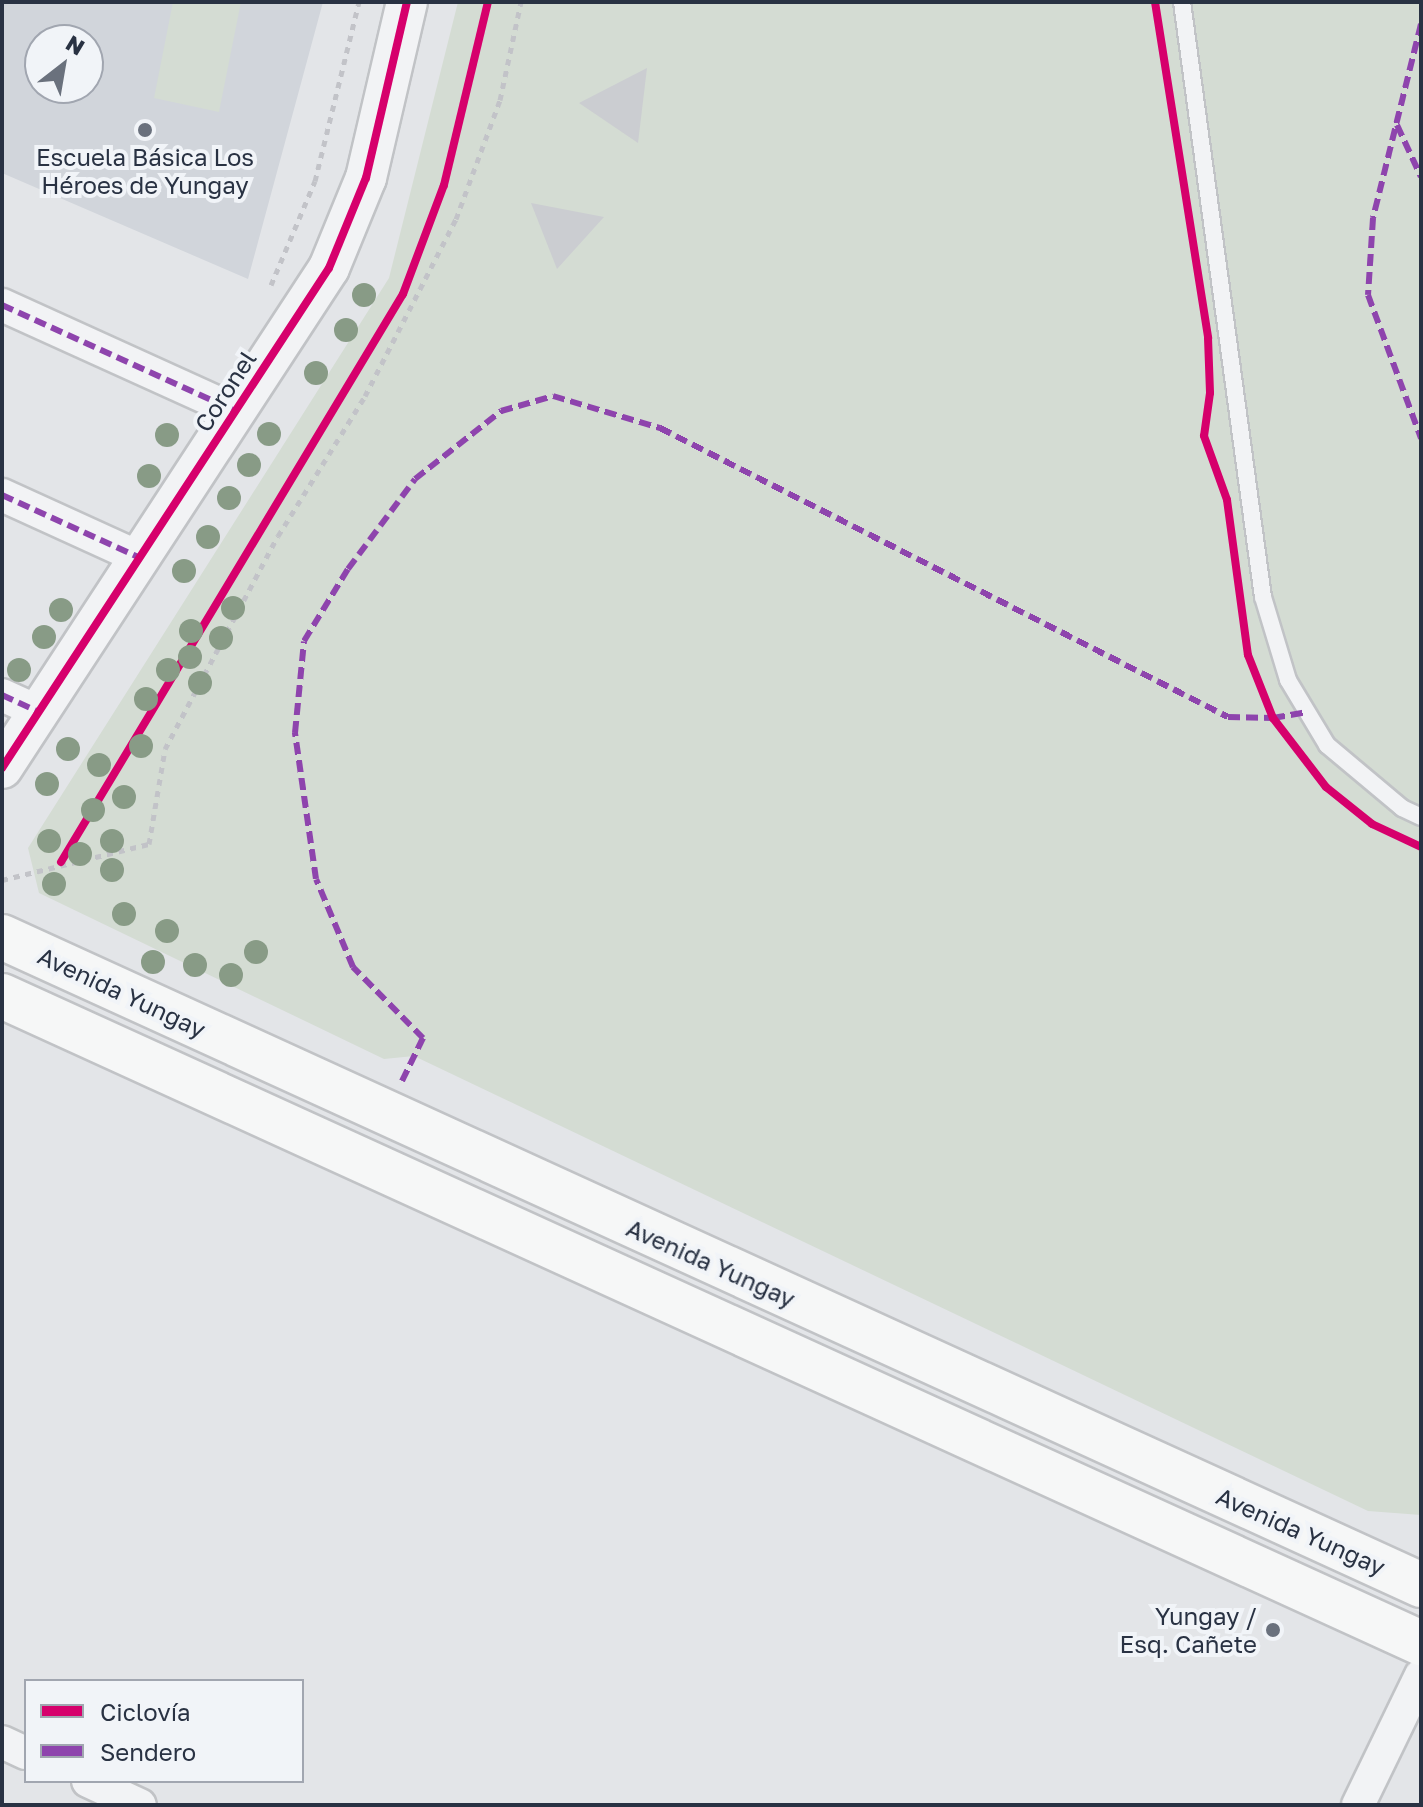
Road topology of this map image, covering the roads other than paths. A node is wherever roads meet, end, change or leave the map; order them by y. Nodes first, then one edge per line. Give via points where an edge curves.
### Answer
1 (407, 2) edge
2 (1182, 2) edge
3 (2, 305) edge
4 (236, 411) junction
5 (2, 495) edge
6 (140, 558) junction
7 (2, 695) edge
8 (39, 712) junction
9 (2, 768) edge
10 (1421, 817) edge
11 (2, 937) edge
12 (2, 996) edge
13 (1421, 1585) edge
14 (1421, 1643) edge
15 (1421, 1675) edge
16 (2, 1742) edge
17 (24, 1752) edge
18 (92, 1783) edge
19 (128, 1802) edge
20 (1358, 1805) edge

1 - 4 street, Coronel via 366,178 345,237
2 - 10 lane via 1263,597 1288,680 1327,745 1402,808
3 - 4 street
4 - 6 street, Coronel
5 - 6 street
6 - 8 street, Coronel
7 - 8 street
8 - 9 street, Coronel
11 - 13 main road, Avenida Yungay
12 - 14 main road
15 - 20 street
16 - 17 street
18 - 19 street

